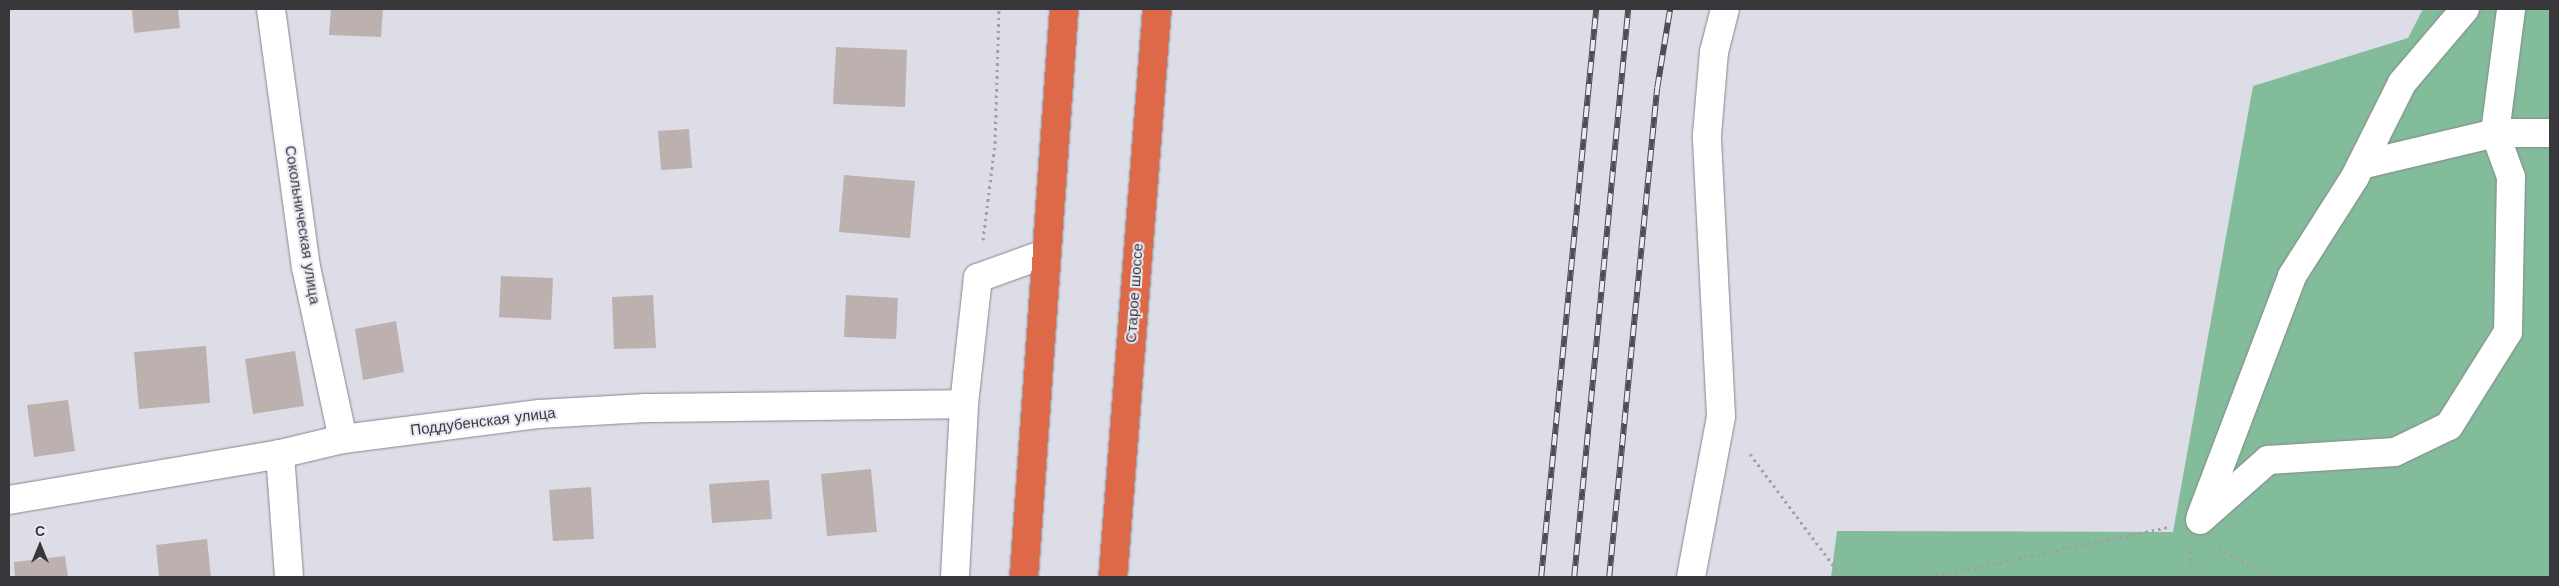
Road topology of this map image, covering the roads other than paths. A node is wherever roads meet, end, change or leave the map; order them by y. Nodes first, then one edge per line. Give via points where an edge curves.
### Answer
1 (271, 9) edge
2 (1064, 9) edge
3 (1157, 9) edge
4 (1725, 9) edge
5 (2466, 9) edge
6 (2511, 9) edge
7 (2495, 133) junction
8 (2550, 133) edge
9 (2361, 165) junction
10 (1048, 253) junction
11 (964, 404) junction
12 (343, 439) junction
13 (280, 454) junction
14 (9, 500) edge
15 (289, 577) edge
16 (955, 577) edge
17 (1024, 577) edge
18 (1114, 577) edge
19 (1691, 577) edge

1 - 12 street, Сокольническая улица via 306,267
2 - 10 highway
3 - 18 highway, Старое шоссе
4 - 19 street via 1714,52 1708,135 1721,416
5 - 9 street via 2402,83
6 - 7 street
7 - 8 street
7 - 9 street
7 - 9 street via 2511,177 2508,332 2449,426 2395,452 2268,460 2200,520 2292,276
10 - 11 street via 978,278
10 - 17 highway
11 - 12 street, Поддубенская улица via 646,408 540,414
11 - 16 street
12 - 13 street, Поддубенская улица
13 - 14 street, Поддубенская улица
13 - 15 street

